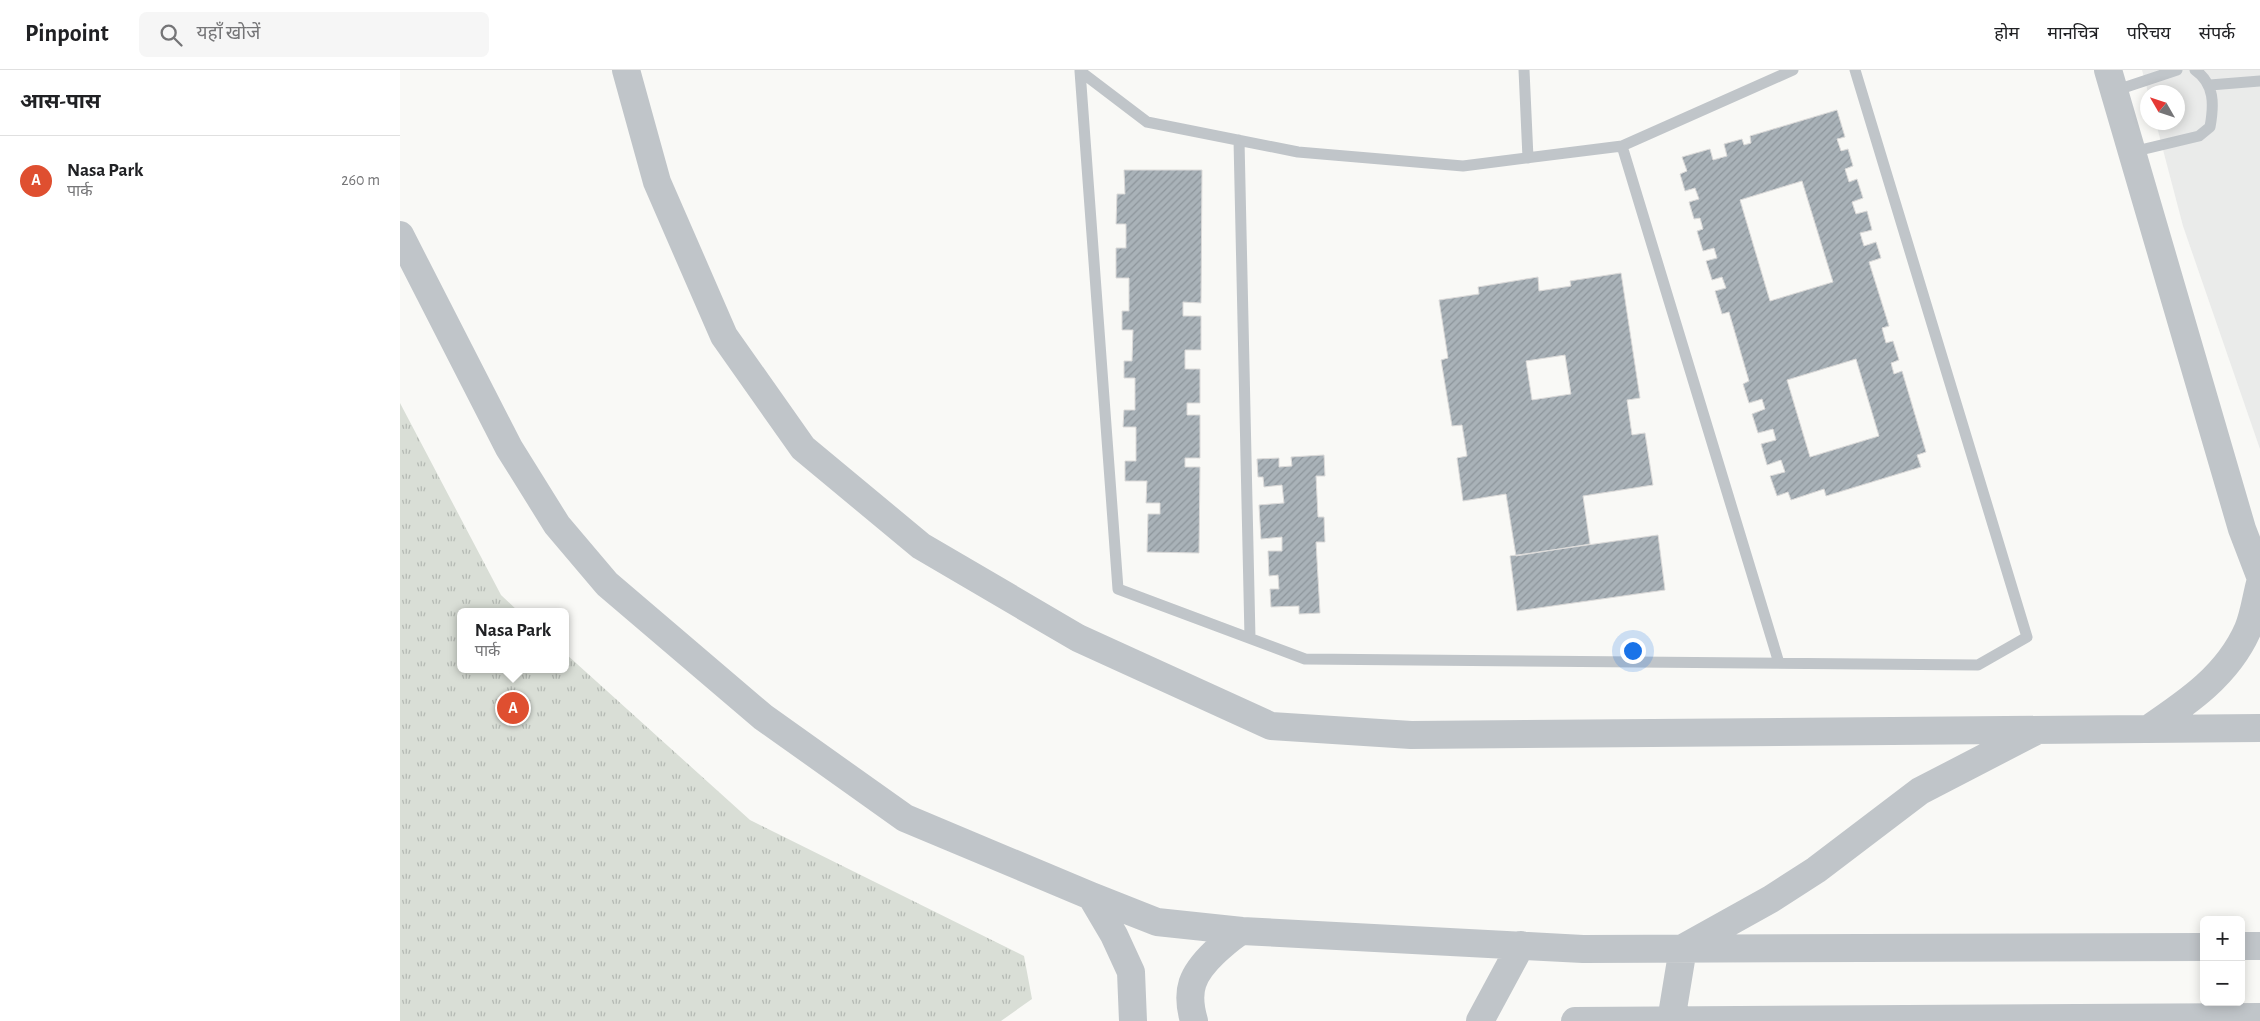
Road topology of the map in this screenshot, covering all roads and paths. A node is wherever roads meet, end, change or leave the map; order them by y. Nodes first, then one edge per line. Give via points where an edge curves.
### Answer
1 (626, 70) edge
2 (1524, 70) edge
3 (1793, 70) edge
4 (1855, 70) edge
5 (2177, 70) edge
6 (2195, 70) edge
7 (2111, 81) edge
8 (2260, 81) edge
9 (2210, 85) junction
10 (1240, 140) junction
11 (1622, 146) junction
12 (2132, 152) junction
13 (1528, 158) junction
14 (400, 235) edge
15 (2260, 576) edge
16 (2260, 583) edge
17 (1250, 638) junction
18 (1779, 663) junction
19 (2260, 728) edge
20 (2148, 729) junction
21 (2038, 730) junction
22 (1091, 896) junction
23 (1242, 931) junction
24 (1521, 946) junction
25 (2245, 946) edge
26 (2260, 946) edge
27 (2200, 947) edge
28 (1683, 948) junction
29 (2260, 1016) edge
30 (1133, 1021) edge
31 (1194, 1021) edge
32 (1480, 1021) edge
33 (1575, 1021) edge
34 (1671, 1021) edge

1 - 21 street via 657,182 724,336 803,448 922,546 1078,638 1271,726 1411,735
2 - 13 lane
3 - 11 lane
4 - 18 lane via 2027,637 1978,665
5 - 7 lane
6 - 9 lane
7 - 12 street
8 - 9 lane
9 - 12 lane via 2213,108 2210,127 2200,136
10 - 13 lane via 1298,152 1463,166
10 - 17 lane
10 - 17 lane via 1147,122 1080,71 1118,589
11 - 13 lane
11 - 18 lane
12 - 15 street via 2242,529
14 - 22 street via 509,448 557,525 606,584 763,717 905,818
16 - 20 street via 2248,627 2234,656 2191,700
17 - 18 lane via 1305,658
19 - 20 street
20 - 21 street
21 - 28 street via 1920,792 1816,870
22 - 23 street via 1157,922
22 - 30 street via 1131,972
23 - 24 street
23 - 31 street via 1232,936 1198,971 1192,982 1190,1004
24 - 28 street
24 - 32 street
25 - 26 street
27 - 28 street
28 - 34 street
29 - 34 street
33 - 34 street

